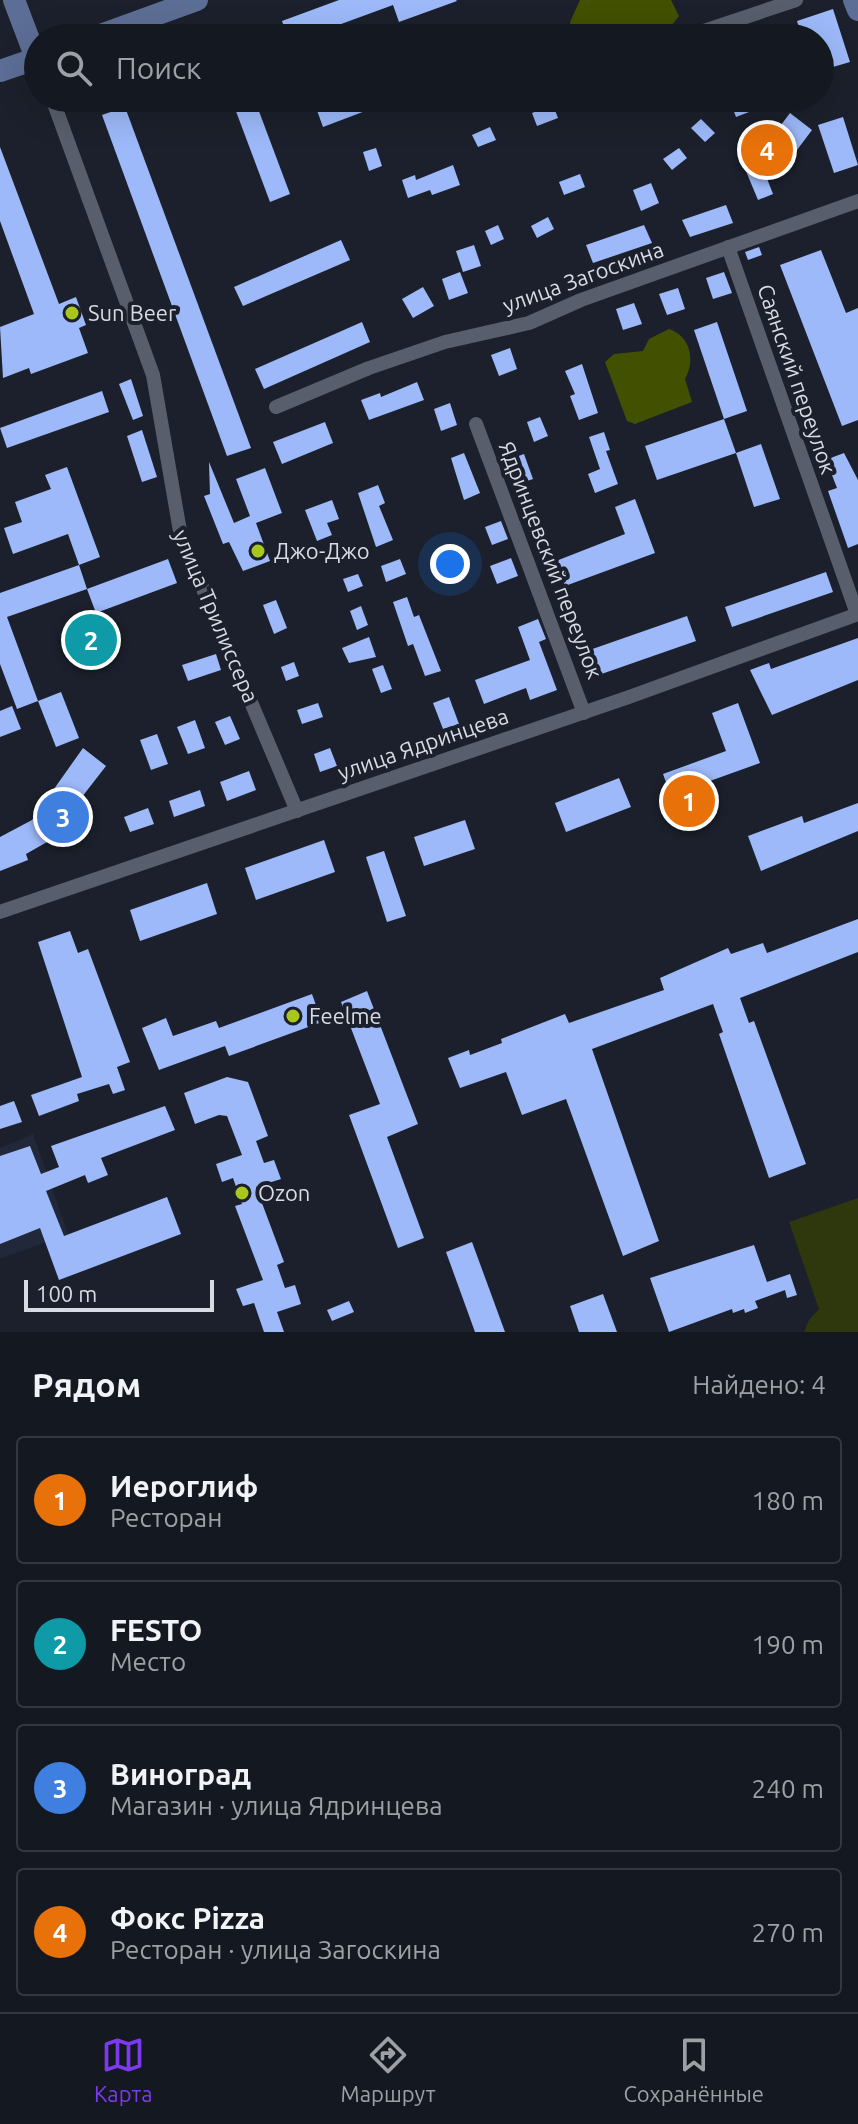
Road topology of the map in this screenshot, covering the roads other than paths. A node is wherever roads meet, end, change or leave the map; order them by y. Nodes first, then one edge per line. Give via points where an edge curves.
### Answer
1 (14, 0) edge
2 (197, 0) edge
3 (796, 0) edge
4 (854, 0) edge
5 (858, 10) edge
6 (131, 24) edge
7 (725, 24) edge
8 (24, 26) edge
9 (24, 63) edge
10 (0, 71) edge
11 (57, 112) edge
12 (858, 201) edge
13 (728, 247) junction
14 (276, 407) dead end
15 (476, 424) dead end
16 (858, 614) edge
17 (584, 713) junction
18 (297, 811) junction
19 (0, 912) edge

1 - 8 street
2 - 6 street
3 - 7 street
4 - 5 street
9 - 10 street
11 - 18 street, улица Трилиссера via 153,375 181,537
12 - 13 street, улица Загоскина
13 - 14 street, улица Загоскина via 529,323 445,342 369,368
13 - 16 street, Саянский переулок
15 - 17 street, Ядринцевский переулок
16 - 17 street, улица Ядринцева
17 - 18 street, улица Ядринцева
18 - 19 street, улица Ядринцева

